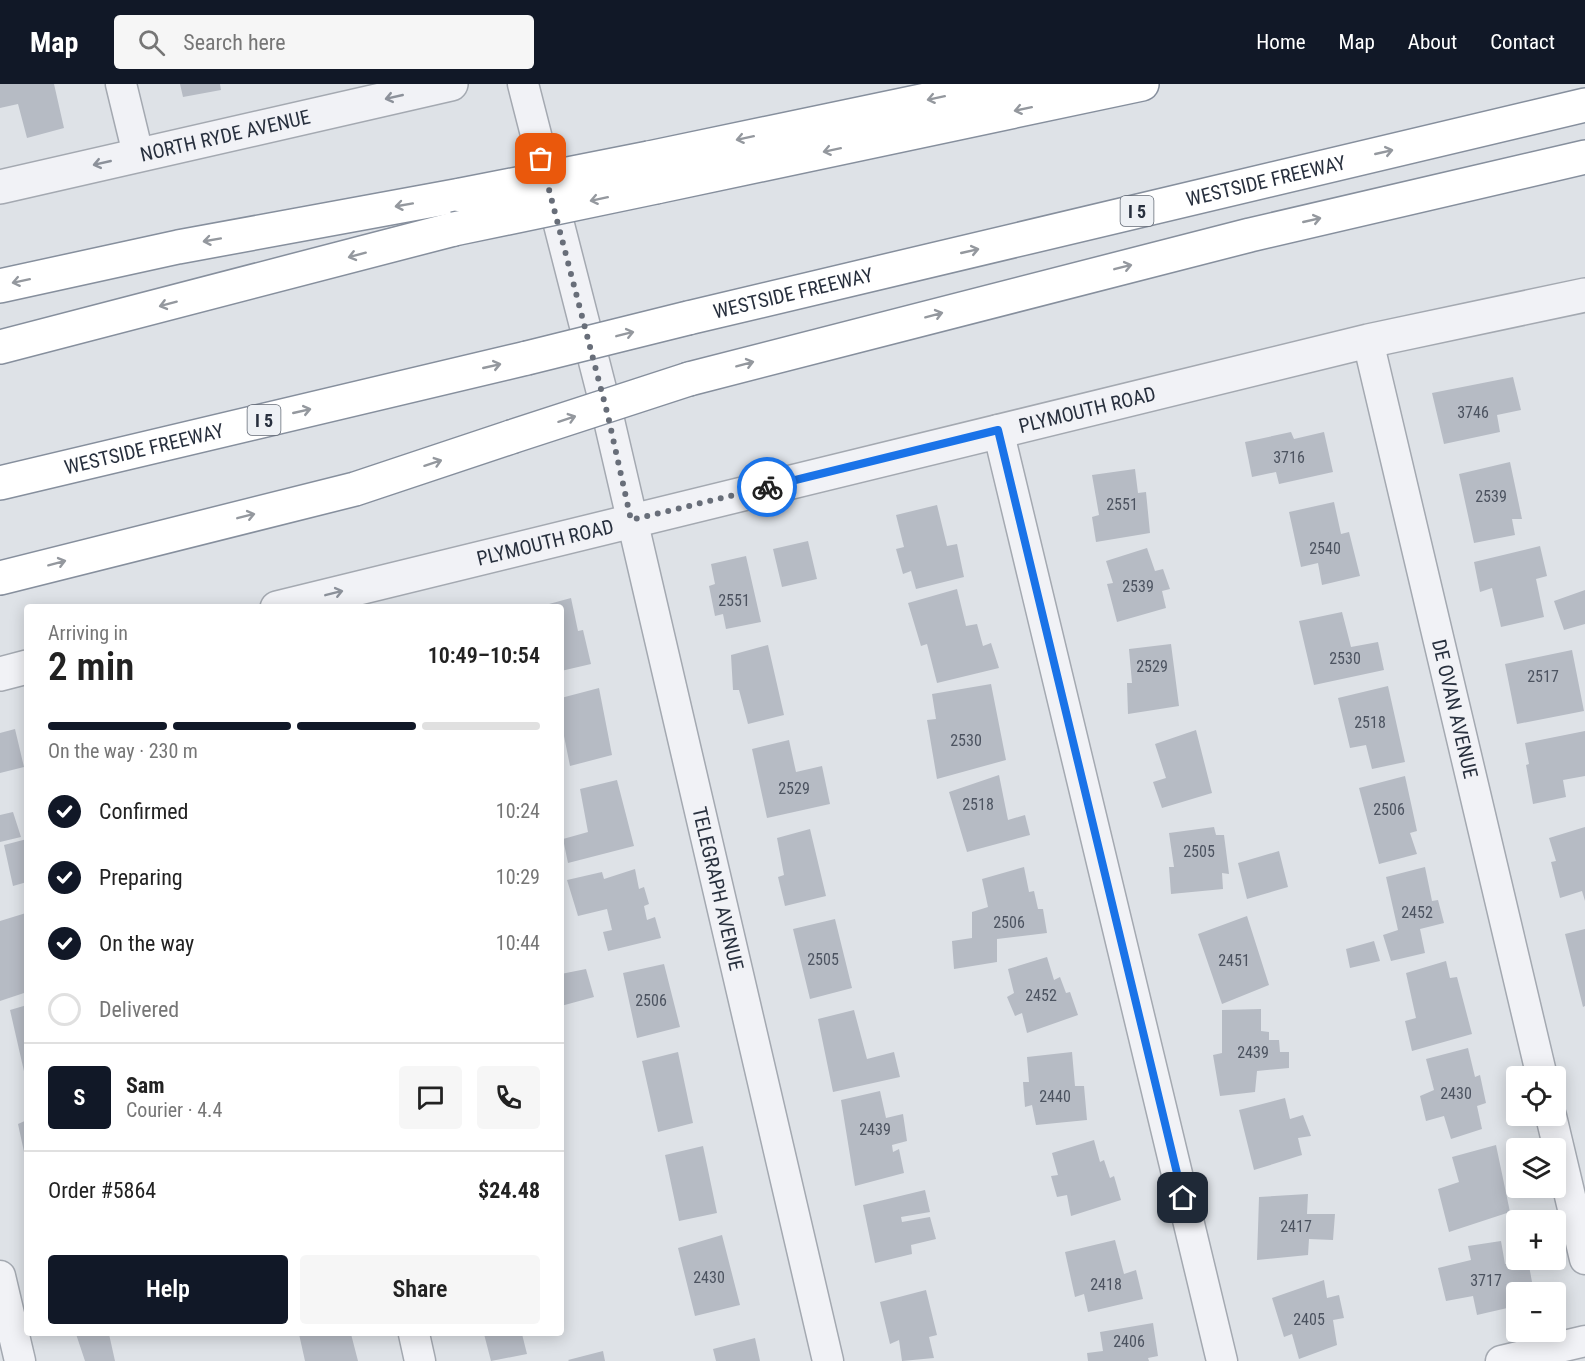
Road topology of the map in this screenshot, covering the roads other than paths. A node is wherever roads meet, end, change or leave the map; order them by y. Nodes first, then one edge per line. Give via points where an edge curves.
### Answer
1 (121, 84) edge
2 (451, 84) edge
3 (523, 84) edge
4 (1056, 84) edge
5 (1142, 84) edge
6 (1585, 105) edge
7 (138, 154) junction
8 (1585, 157) edge
9 (653, 172) junction
10 (0, 187) edge
11 (0, 286) edge
12 (1585, 296) edge
13 (1368, 341) junction
14 (0, 348) edge
15 (998, 430) junction
16 (0, 483) edge
17 (631, 520) junction
18 (0, 578) edge
19 (293, 604) edge
20 (24, 668) edge
21 (0, 674) edge
22 (1539, 1066) edge
23 (1553, 1126) edge
24 (1585, 1259) edge
25 (0, 1276) edge
26 (414, 1336) edge
27 (1585, 1341) edge
28 (20, 1361) edge
29 (420, 1361) edge
30 (828, 1361) edge
31 (1222, 1361) edge
32 (1501, 1361) edge

1 - 7 street
2 -> 7 street, NORTH RYDE AVENUE
3 - 17 street, TELEGRAPH AVENUE
4 -> 9 highway via 969,91
5 -> 9 highway
16 -> 6 highway, WESTSIDE FREEWAY / I 5, bridge
7 -> 10 street, NORTH RYDE AVENUE
18 -> 8 highway, bridge via 355,489 689,379 1250,235
9 -> 11 highway, bridge via 461,195 178,247
9 -> 14 highway, bridge via 454,229
12 - 13 street, PLYMOUTH ROAD
13 - 15 street, PLYMOUTH ROAD
13 - 22 street, DE OVAN AVENUE
15 - 17 street, PLYMOUTH ROAD
15 - 31 street
19 -> 17 street, PLYMOUTH ROAD
17 - 30 street, TELEGRAPH AVENUE
20 - 21 street
23 - 24 street
25 - 28 street
26 - 29 street
27 - 32 street

